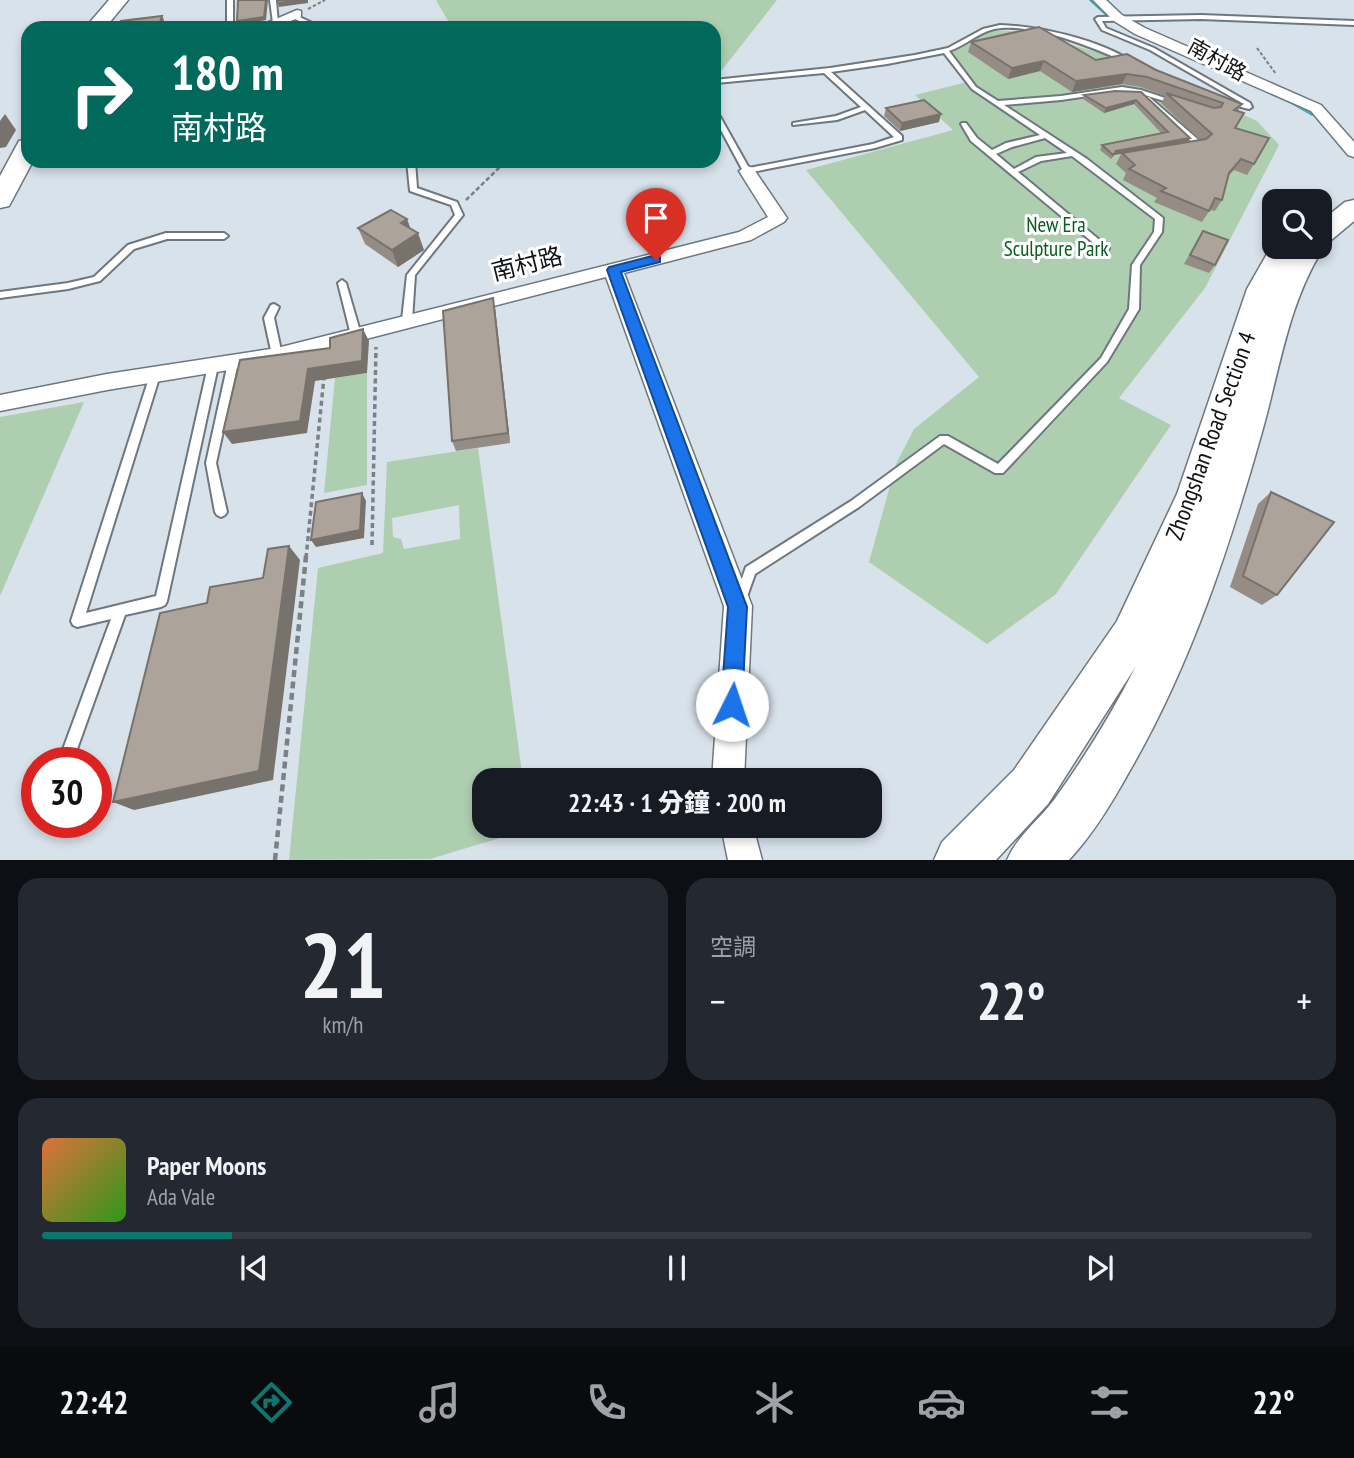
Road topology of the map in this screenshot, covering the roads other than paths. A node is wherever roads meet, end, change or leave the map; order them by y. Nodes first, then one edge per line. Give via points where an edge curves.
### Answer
1 (230, 0) edge
2 (273, 0) edge
3 (1099, 0) edge
4 (121, 1) edge
5 (295, 15) joint
6 (1118, 18) junction
7 (102, 21) edge
8 (230, 21) edge
9 (276, 21) edge
10 (281, 21) edge
11 (306, 21) edge
12 (1354, 23) edge
13 (946, 51) junction
14 (1141, 67) edge
15 (827, 72) junction
16 (721, 81) edge
17 (1139, 91) junction
18 (1220, 100) edge
19 (998, 103) junction
20 (1187, 107) edge
21 (864, 108) junction
22 (721, 124) edge
23 (795, 124) dead end
24 (964, 124) dead end
25 (1046, 136) junction
26 (1185, 148) edge
27 (1354, 152) edge
28 (992, 153) junction
29 (1073, 154) junction
30 (21, 160) edge
31 (412, 168) edge
32 (747, 171) junction
33 (1013, 172) junction
34 (1354, 189) edge
35 (0, 200) edge
36 (1332, 202) edge
37 (1354, 208) edge
38 (1332, 225) edge
39 (224, 236) dead end
40 (1105, 248) dead end
41 (1279, 259) edge
42 (1301, 259) edge
43 (613, 270) junction
44 (342, 283) dead end
45 (0, 295) edge
46 (274, 307) dead end
47 (407, 320) junction
48 (356, 335) junction
49 (276, 355) junction
50 (223, 364) junction
51 (168, 370) junction
52 (0, 403) edge
53 (221, 512) dead end
54 (738, 607) junction
55 (121, 610) junction
56 (71, 747) edge
57 (729, 768) edge
58 (740, 838) edge
59 (745, 859) edge
60 (960, 859) edge
61 (1032, 859) edge

1 - 8 lane
2 - 9 lane
3 - 6 street
4 - 7 main road
5 - 10 street
5 - 11 lane
6 - 12 lane
6 - 18 lane, 南村路 via 1098,19 1104,29 1152,49 1249,107
6 - 27 street via 1316,107
13 - 14 lane via 990,27 1004,27 1057,36
13 - 15 lane
13 - 19 lane via 974,88
15 - 16 lane
15 - 21 lane
17 - 19 lane
17 - 20 lane
17 - 26 lane via 1199,145
19 - 25 lane
21 - 23 lane via 837,118
21 - 32 lane via 899,138
22 - 32 lane, 南村路
24 - 28 lane
25 - 28 lane
25 - 29 lane
28 - 33 lane
29 - 33 lane via 1039,159
29 - 54 lane via 1159,218 1158,232 1136,265 1134,310 1104,360 999,470 944,439 855,504 750,571
30 - 35 main road
31 - 47 lane via 413,189 454,204 459,215 411,275
32 - 43 street, 南村路 via 778,218 764,229
33 - 40 lane
34 - 36 main road
37 - 38 main road
39 - 45 lane via 166,236 131,247 97,279
41 - 60 main road, Zhongshan Road Section 4 via 1262,289 1196,494 1132,635 1031,787
42 - 61 main road, Zhongshan Road Section 4 via 1282,305 1214,531 1164,656 1117,747 1068,822
43 - 47 street, 南村路
43 - 54 street via 638,356
44 - 48 lane
46 - 49 lane via 269,318
47 - 48 street, 南村路
48 - 49 street, 南村路
49 - 50 street, 南村路
50 - 51 street, 南村路
50 - 53 lane via 211,463
50 - 55 lane via 161,601
51 - 52 street, 南村路
51 - 55 lane via 77,621
54 - 57 street
55 - 56 lane
58 - 59 street

